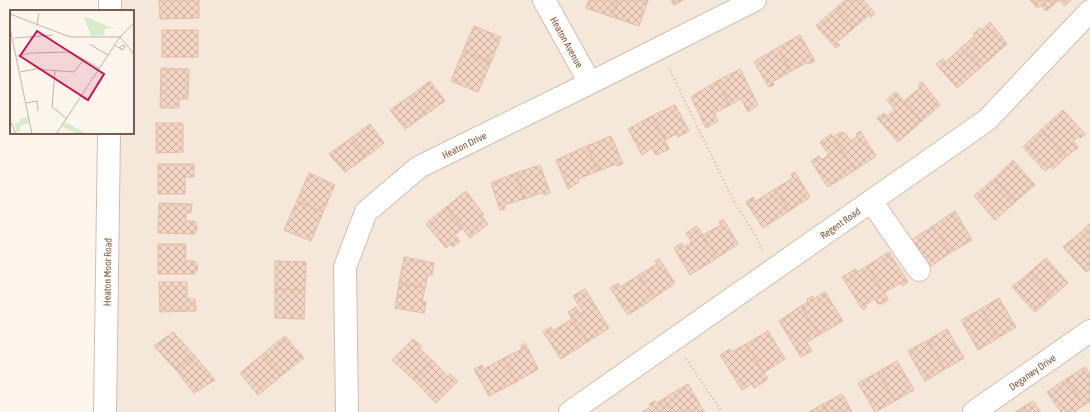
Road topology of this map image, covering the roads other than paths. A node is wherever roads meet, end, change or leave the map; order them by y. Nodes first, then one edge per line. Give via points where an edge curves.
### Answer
1 (544, 0) edge
2 (754, 0) edge
3 (1090, 11) edge
4 (590, 84) junction
5 (108, 134) edge
6 (871, 201) junction
7 (919, 270) dead end
8 (1090, 331) edge
9 (105, 412) edge
10 (347, 412) edge
11 (570, 412) edge
12 (974, 412) edge

1 - 4 street, Heaton Avenue
2 - 4 street, Heaton Drive
3 - 6 street, Regent Road via 987,120
4 - 10 street, Heaton Drive via 419,167 366,212 345,267
5 - 9 street, Heaton Moor Road
6 - 7 street
6 - 11 street, Regent Road
8 - 12 street, Deganwy Drive

